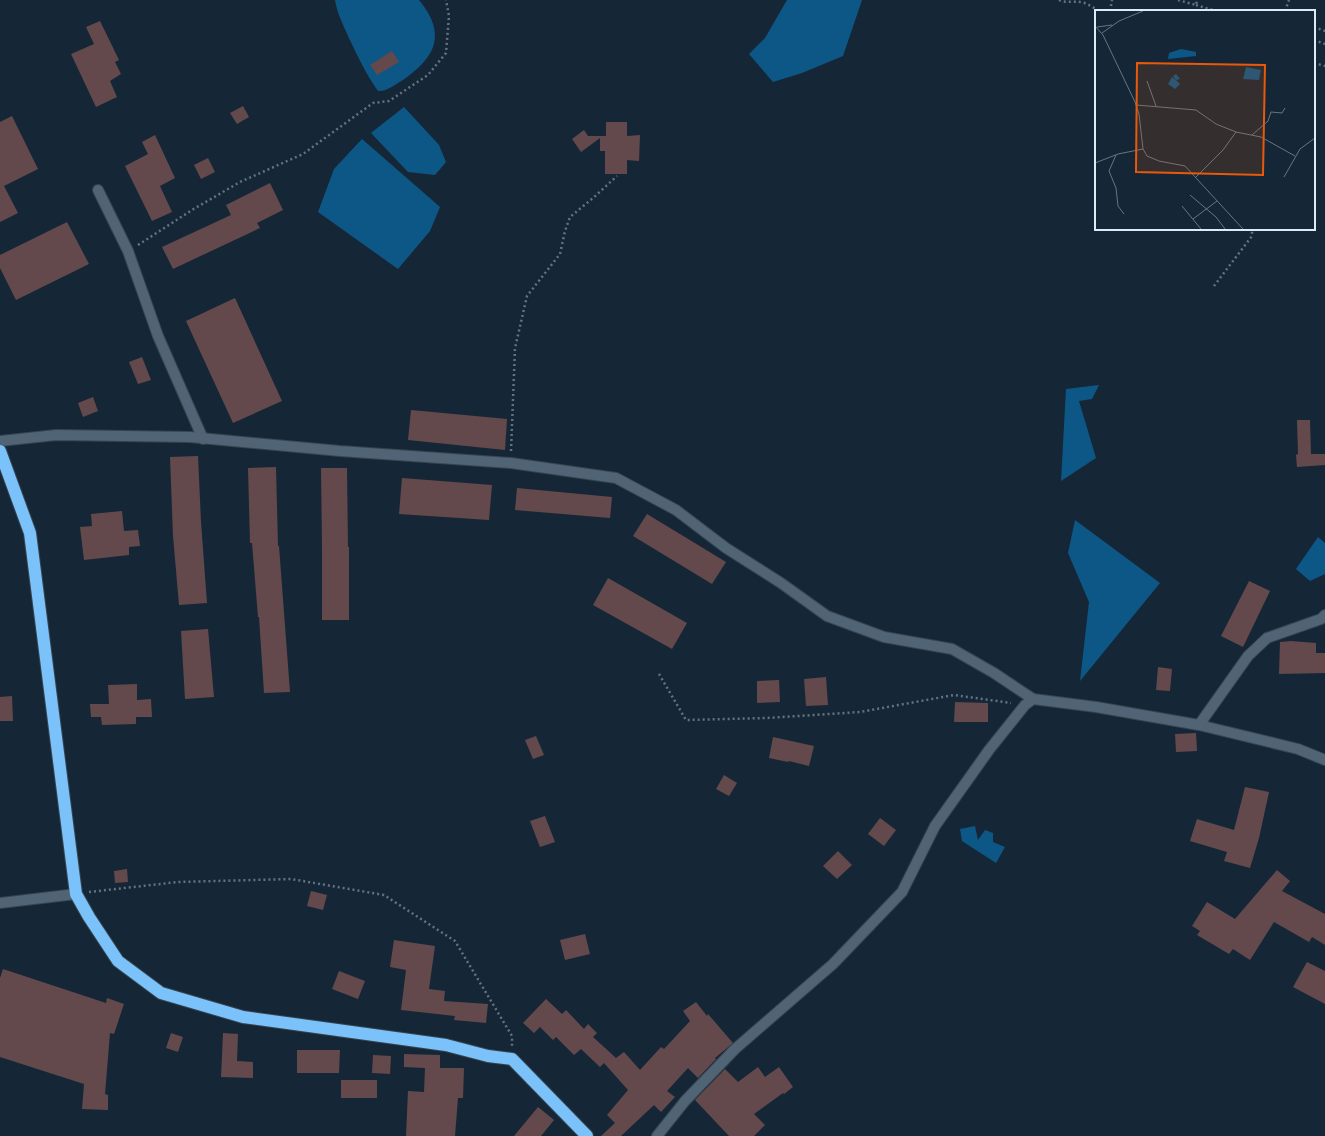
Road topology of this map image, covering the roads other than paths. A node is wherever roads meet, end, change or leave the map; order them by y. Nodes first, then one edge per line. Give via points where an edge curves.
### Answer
1 (98, 190) dead end
2 (203, 439) junction
3 (0, 441) edge
4 (0, 450) edge
5 (1325, 615) edge
6 (1029, 702) junction
7 (1199, 725) junction
8 (1325, 760) edge
9 (76, 894) junction
10 (0, 903) edge
11 (587, 1136) edge
12 (657, 1136) edge

1 - 2 street via 128,252 158,336
2 - 3 street via 56,435
2 - 6 street via 511,463 616,478 676,510 726,548 827,616 884,637 952,649 994,673
4 - 9 highway via 30,533
5 - 7 street via 1321,619 1267,638 1248,656
6 - 7 street via 1096,707
6 - 12 street via 990,750 935,826 902,892 833,964 735,1049 685,1101
7 - 8 street via 1298,749
9 - 10 street
9 - 11 highway via 118,961 161,993 244,1017 446,1044 488,1056 512,1059

